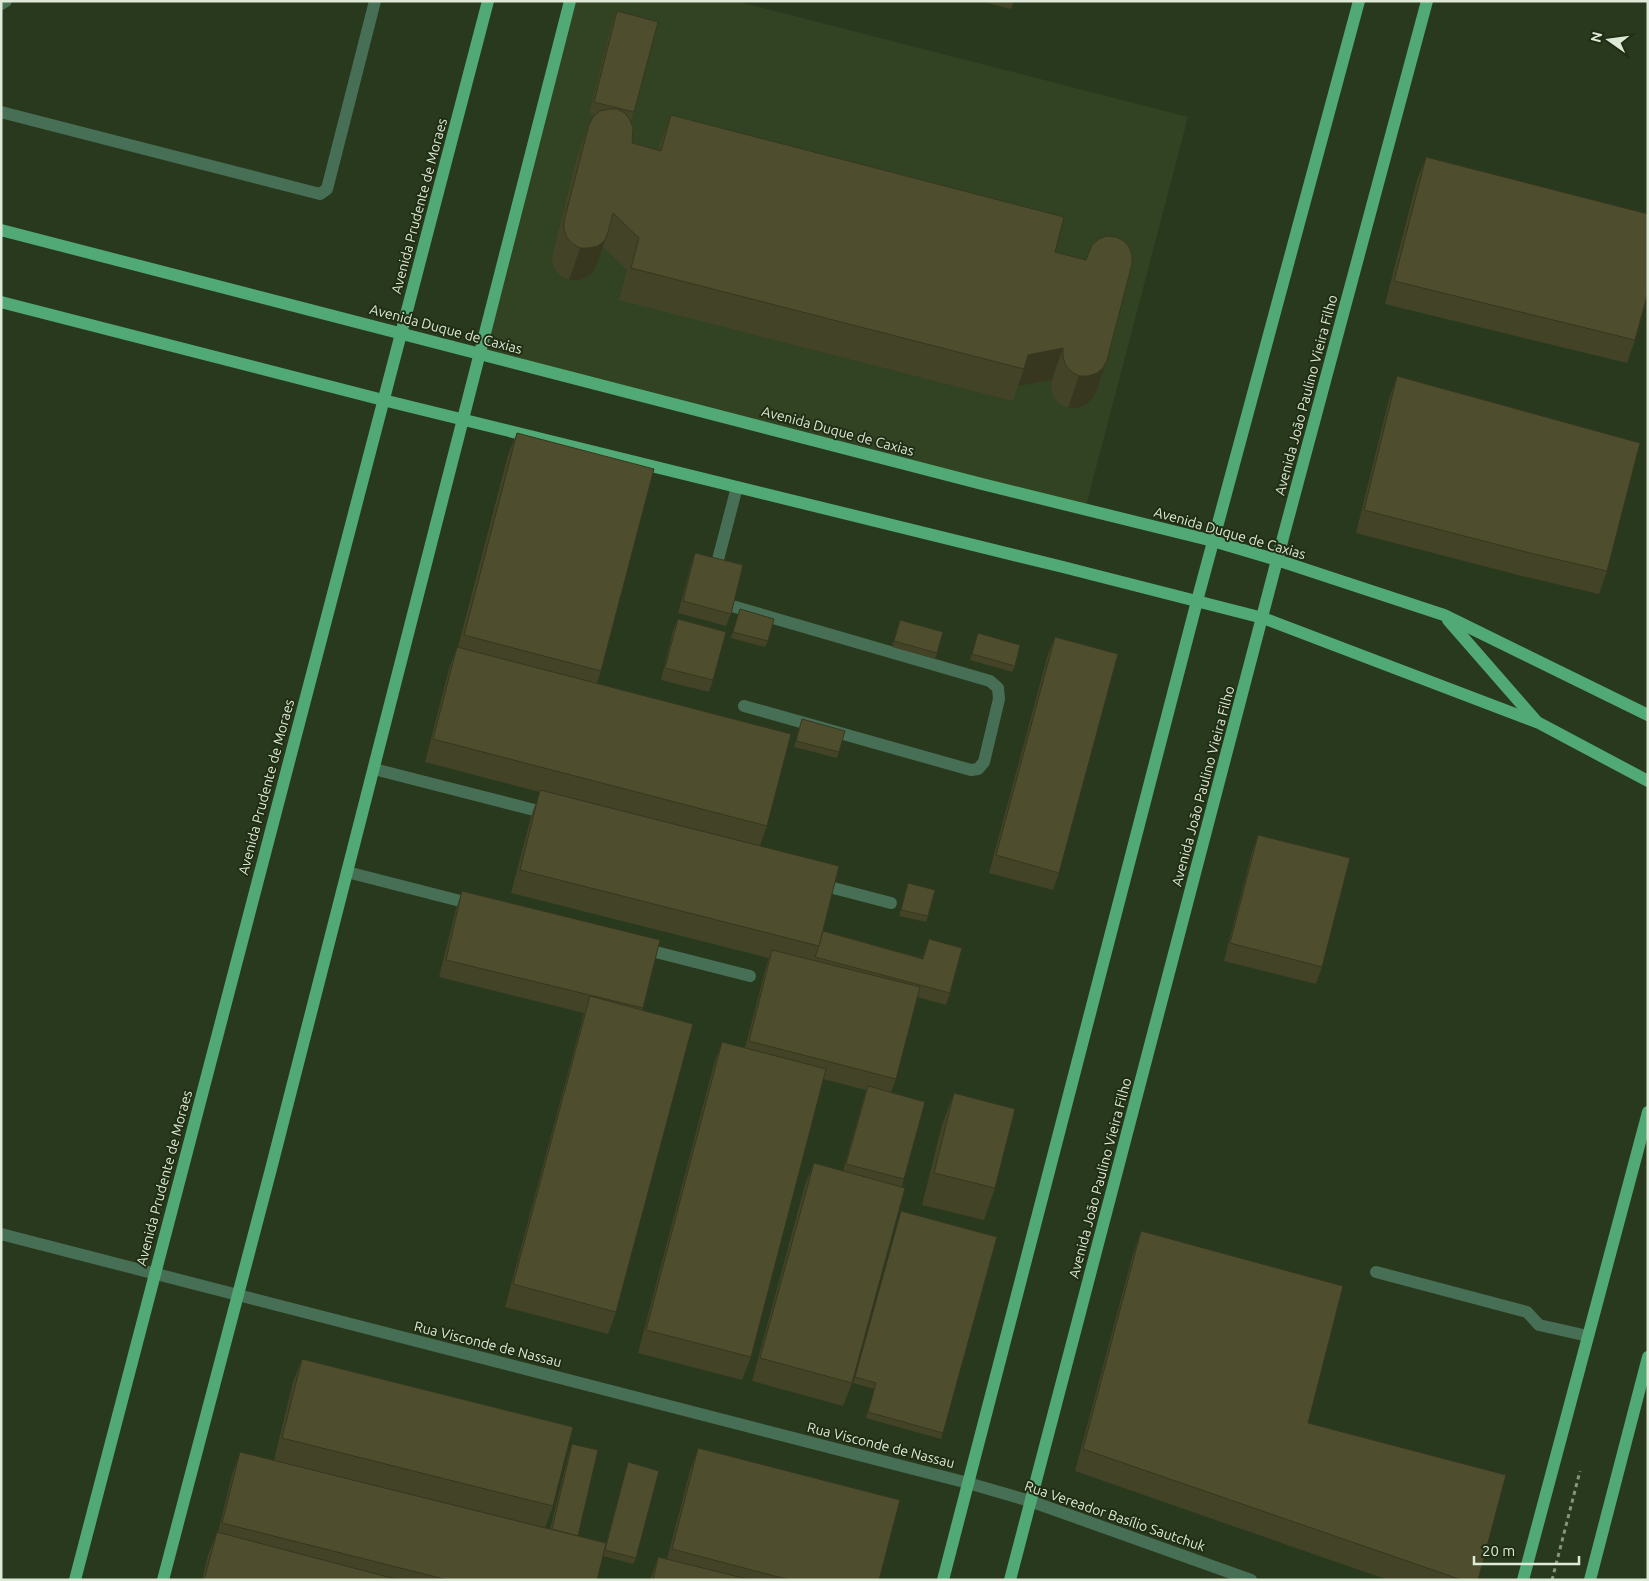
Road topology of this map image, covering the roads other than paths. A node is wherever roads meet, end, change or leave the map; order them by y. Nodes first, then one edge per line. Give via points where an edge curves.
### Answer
1 (6, 1) edge
2 (376, 1) edge
3 (488, 1) edge
4 (570, 1) edge
5 (1359, 1) edge
6 (1426, 1) edge
7 (1, 4) edge
8 (1, 112) edge
9 (1, 230) edge
10 (1, 302) edge
11 (402, 333) junction
12 (481, 354) junction
13 (383, 400) junction
14 (464, 420) junction
15 (738, 487) junction
16 (1213, 541) junction
17 (1277, 560) junction
18 (715, 571) edge
19 (1197, 601) junction
20 (732, 606) edge
21 (1444, 615) junction
22 (1262, 618) junction
23 (744, 706) dead end
24 (1648, 714) edge
25 (1539, 723) junction
26 (374, 769) junction
27 (1648, 782) edge
28 (563, 818) edge
29 (347, 872) junction
30 (804, 880) edge
31 (891, 902) dead end
32 (491, 909) edge
33 (625, 944) edge
34 (750, 976) dead end
35 (1648, 1112) edge
36 (1, 1234) edge
37 (1376, 1272) dead end
38 (155, 1274) junction
39 (236, 1295) junction
40 (1588, 1336) junction
41 (1648, 1357) edge
42 (968, 1483) junction
43 (1030, 1501) junction
44 (75, 1580) edge
45 (163, 1580) edge
46 (943, 1580) edge
47 (1010, 1580) edge
48 (1251, 1580) edge
49 (1523, 1580) edge
50 (1590, 1580) edge

1 - 7 street
2 - 8 street via 327,189 320,194
3 - 11 main road, Avenida Prudente de Moraes
4 - 12 main road
5 - 16 main road
6 - 17 main road, Avenida João Paulino Vieira Filho
9 - 11 main road, Avenida Duque de Caxias
10 - 13 main road
11 - 12 main road, Avenida Duque de Caxias
11 - 13 main road, Avenida Prudente de Moraes
12 - 14 main road
12 - 16 main road, Avenida Duque de Caxias
13 - 14 main road
13 - 38 main road, Avenida Prudente de Moraes
14 - 15 main road
14 - 26 main road
15 - 18 street
15 - 19 main road
16 - 17 main road, Avenida Duque de Caxias
16 - 19 main road
17 - 21 main road, Avenida Duque de Caxias
17 - 22 main road, Avenida João Paulino Vieira Filho
19 - 22 main road
19 - 42 main road
20 - 23 street via 990,681 998,688 999,699 984,762 978,769 971,770
21 - 24 main road, Avenida Duque de Caxias
21 - 25 main road
22 - 25 main road
22 - 43 main road, Avenida João Paulino Vieira Filho
25 - 27 main road
26 - 28 street
26 - 29 main road
29 - 32 street
29 - 39 main road
30 - 31 street
33 - 34 street
35 - 40 main road
36 - 38 street, Rua Visconde de Nassau
37 - 40 street via 1526,1312 1539,1324
38 - 39 street, Rua Visconde de Nassau
38 - 44 main road, Avenida Prudente de Moraes
39 - 42 street, Rua Visconde de Nassau
39 - 45 main road
40 - 49 main road
41 - 50 main road
42 - 43 street, Rua Vereador Basílio Sautchuk
42 - 46 main road
43 - 47 main road, Avenida João Paulino Vieira Filho
43 - 48 street, Rua Vereador Basílio Sautchuk

